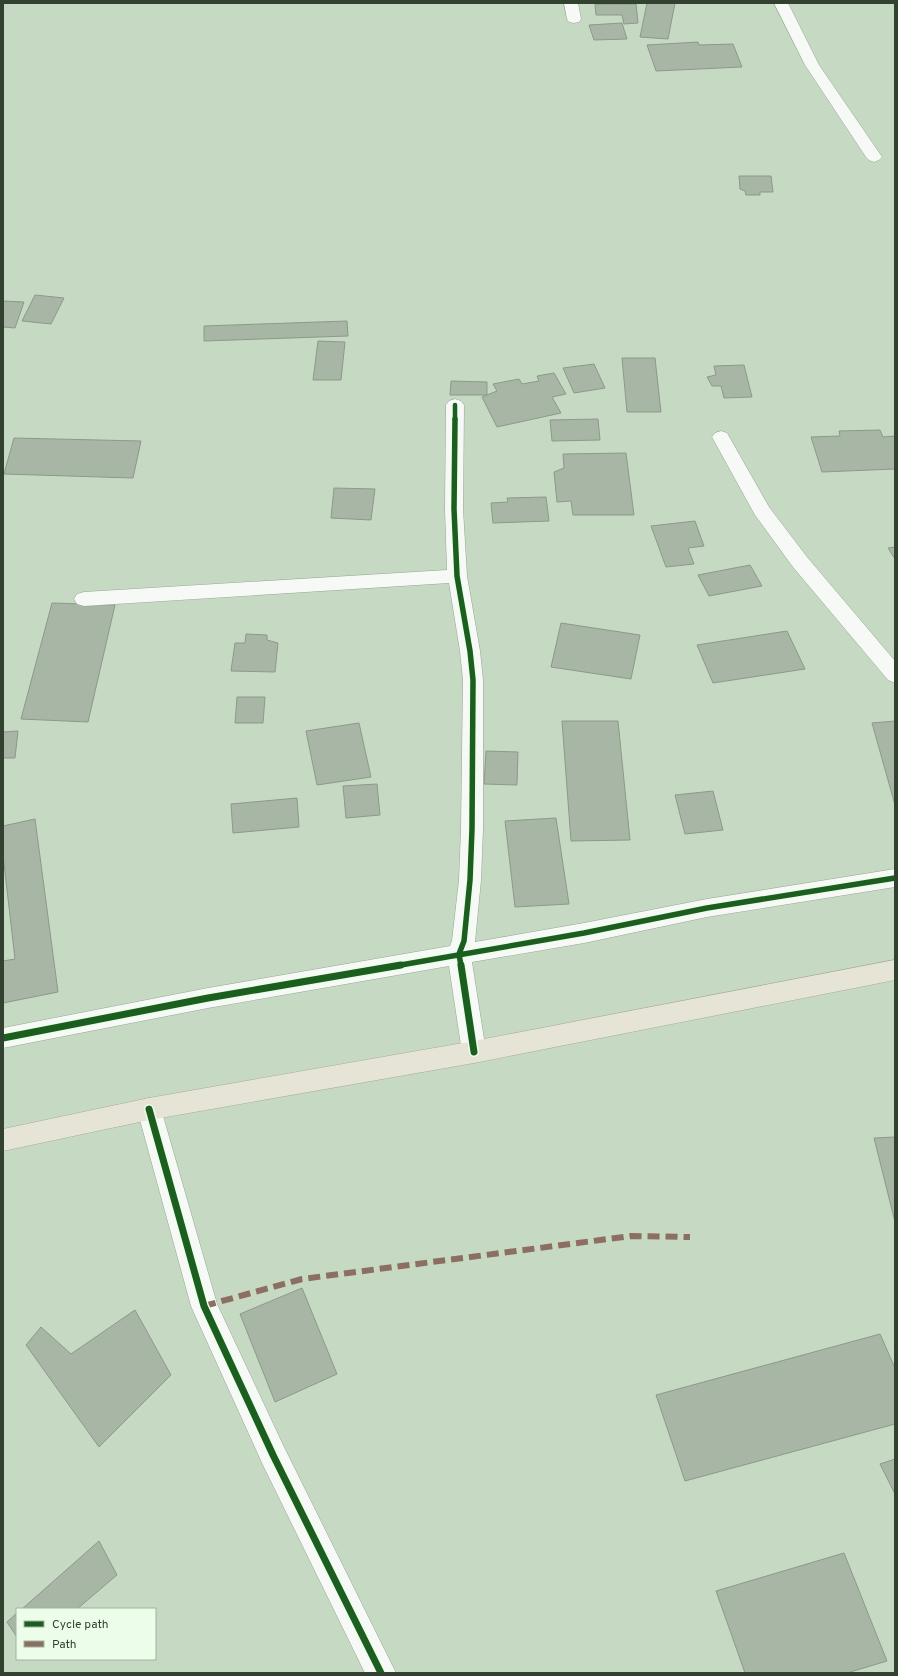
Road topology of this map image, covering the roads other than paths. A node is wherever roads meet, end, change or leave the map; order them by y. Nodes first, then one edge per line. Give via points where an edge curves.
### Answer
1 (571, 3) edge
2 (781, 3) edge
3 (574, 19) dead end
4 (874, 157) dead end
5 (455, 405) dead end
6 (721, 437) dead end
7 (458, 576) junction
8 (84, 599) dead end
9 (895, 675) edge
10 (895, 878) edge
11 (459, 954) junction
12 (895, 970) edge
13 (3, 1038) edge
14 (474, 1052) junction
15 (149, 1109) junction
16 (3, 1140) edge
17 (381, 1673) edge

1 - 3 street
2 - 4 street via 812,65
5 - 7 street via 454,509
6 - 9 street via 762,510 800,562
7 - 8 street
7 - 11 street via 472,680 470,880 464,940
10 - 11 street via 707,908 584,933
11 - 13 street via 208,998
11 - 14 street
12 - 14 highway
14 - 15 highway
15 - 16 highway
15 - 17 street via 204,1306 273,1455

